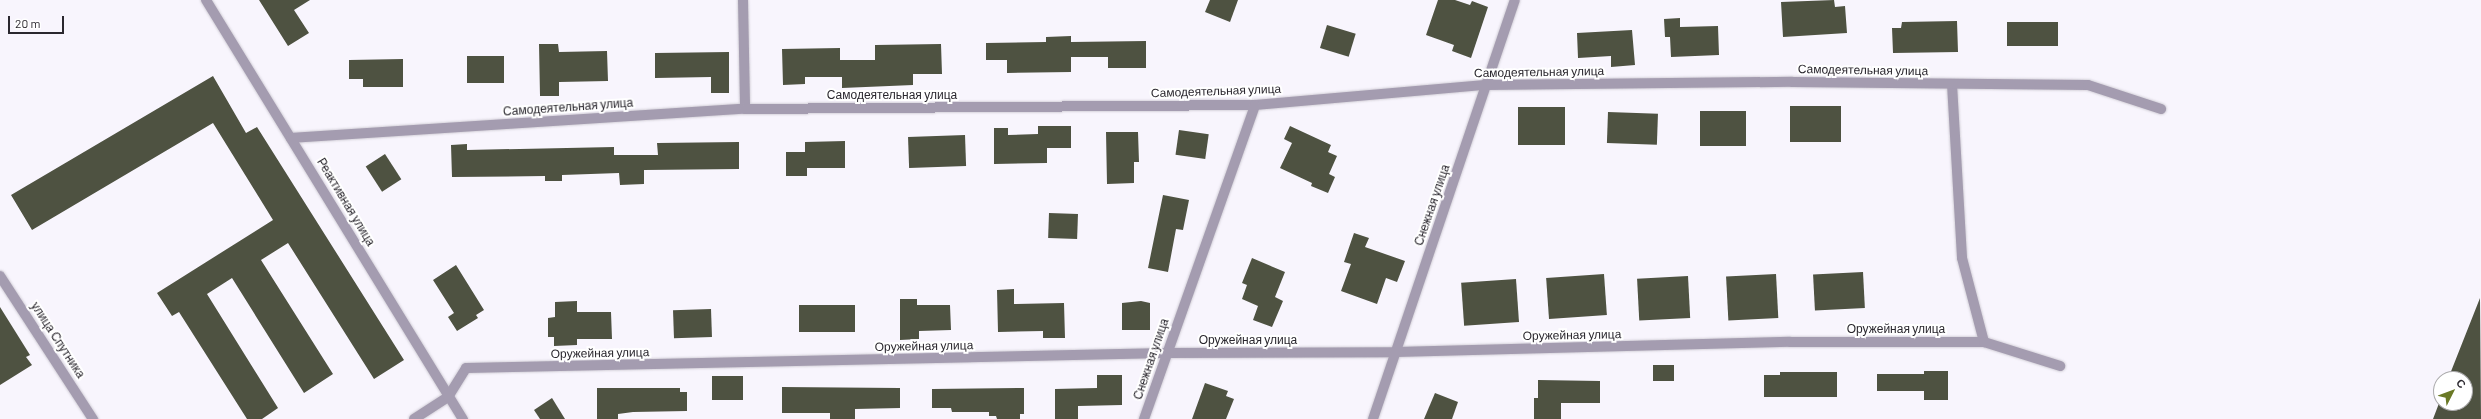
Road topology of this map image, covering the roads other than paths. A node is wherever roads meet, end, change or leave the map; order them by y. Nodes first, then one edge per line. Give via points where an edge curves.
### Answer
1 (206, 0) edge
2 (743, 0) edge
3 (1515, 0) edge
4 (1952, 84) junction
5 (1485, 85) junction
6 (1255, 105) junction
7 (745, 109) junction
8 (2161, 109) dead end
9 (291, 138) junction
10 (0, 276) edge
11 (1984, 342) junction
12 (1396, 352) junction
13 (1166, 353) junction
14 (2060, 366) dead end
15 (448, 397) junction
16 (93, 419) edge
17 (414, 419) edge
18 (462, 419) edge
19 (1144, 419) edge
20 (1373, 419) edge

1 - 9 street, Реактивная улица
2 - 7 street
3 - 5 street, Снежная улица
4 - 5 street, Самодеятельная улица via 1784,82
4 - 8 street, Самодеятельная улица via 2088,86
4 - 11 street via 1962,258
5 - 6 street, Самодеятельная улица
5 - 12 street, Снежная улица
6 - 7 street, Самодеятельная улица
6 - 13 street, Снежная улица
7 - 9 street, Самодеятельная улица
9 - 15 street, Реактивная улица
10 - 16 street, улица Спутника
11 - 12 street, Оружейная улица via 1790,342
11 - 14 street, Оружейная улица
12 - 13 street, Оружейная улица
12 - 20 street, Снежная улица
13 - 15 street, Оружейная улица via 466,368
13 - 19 street, Снежная улица
15 - 17 street
15 - 18 street, Реактивная улица

